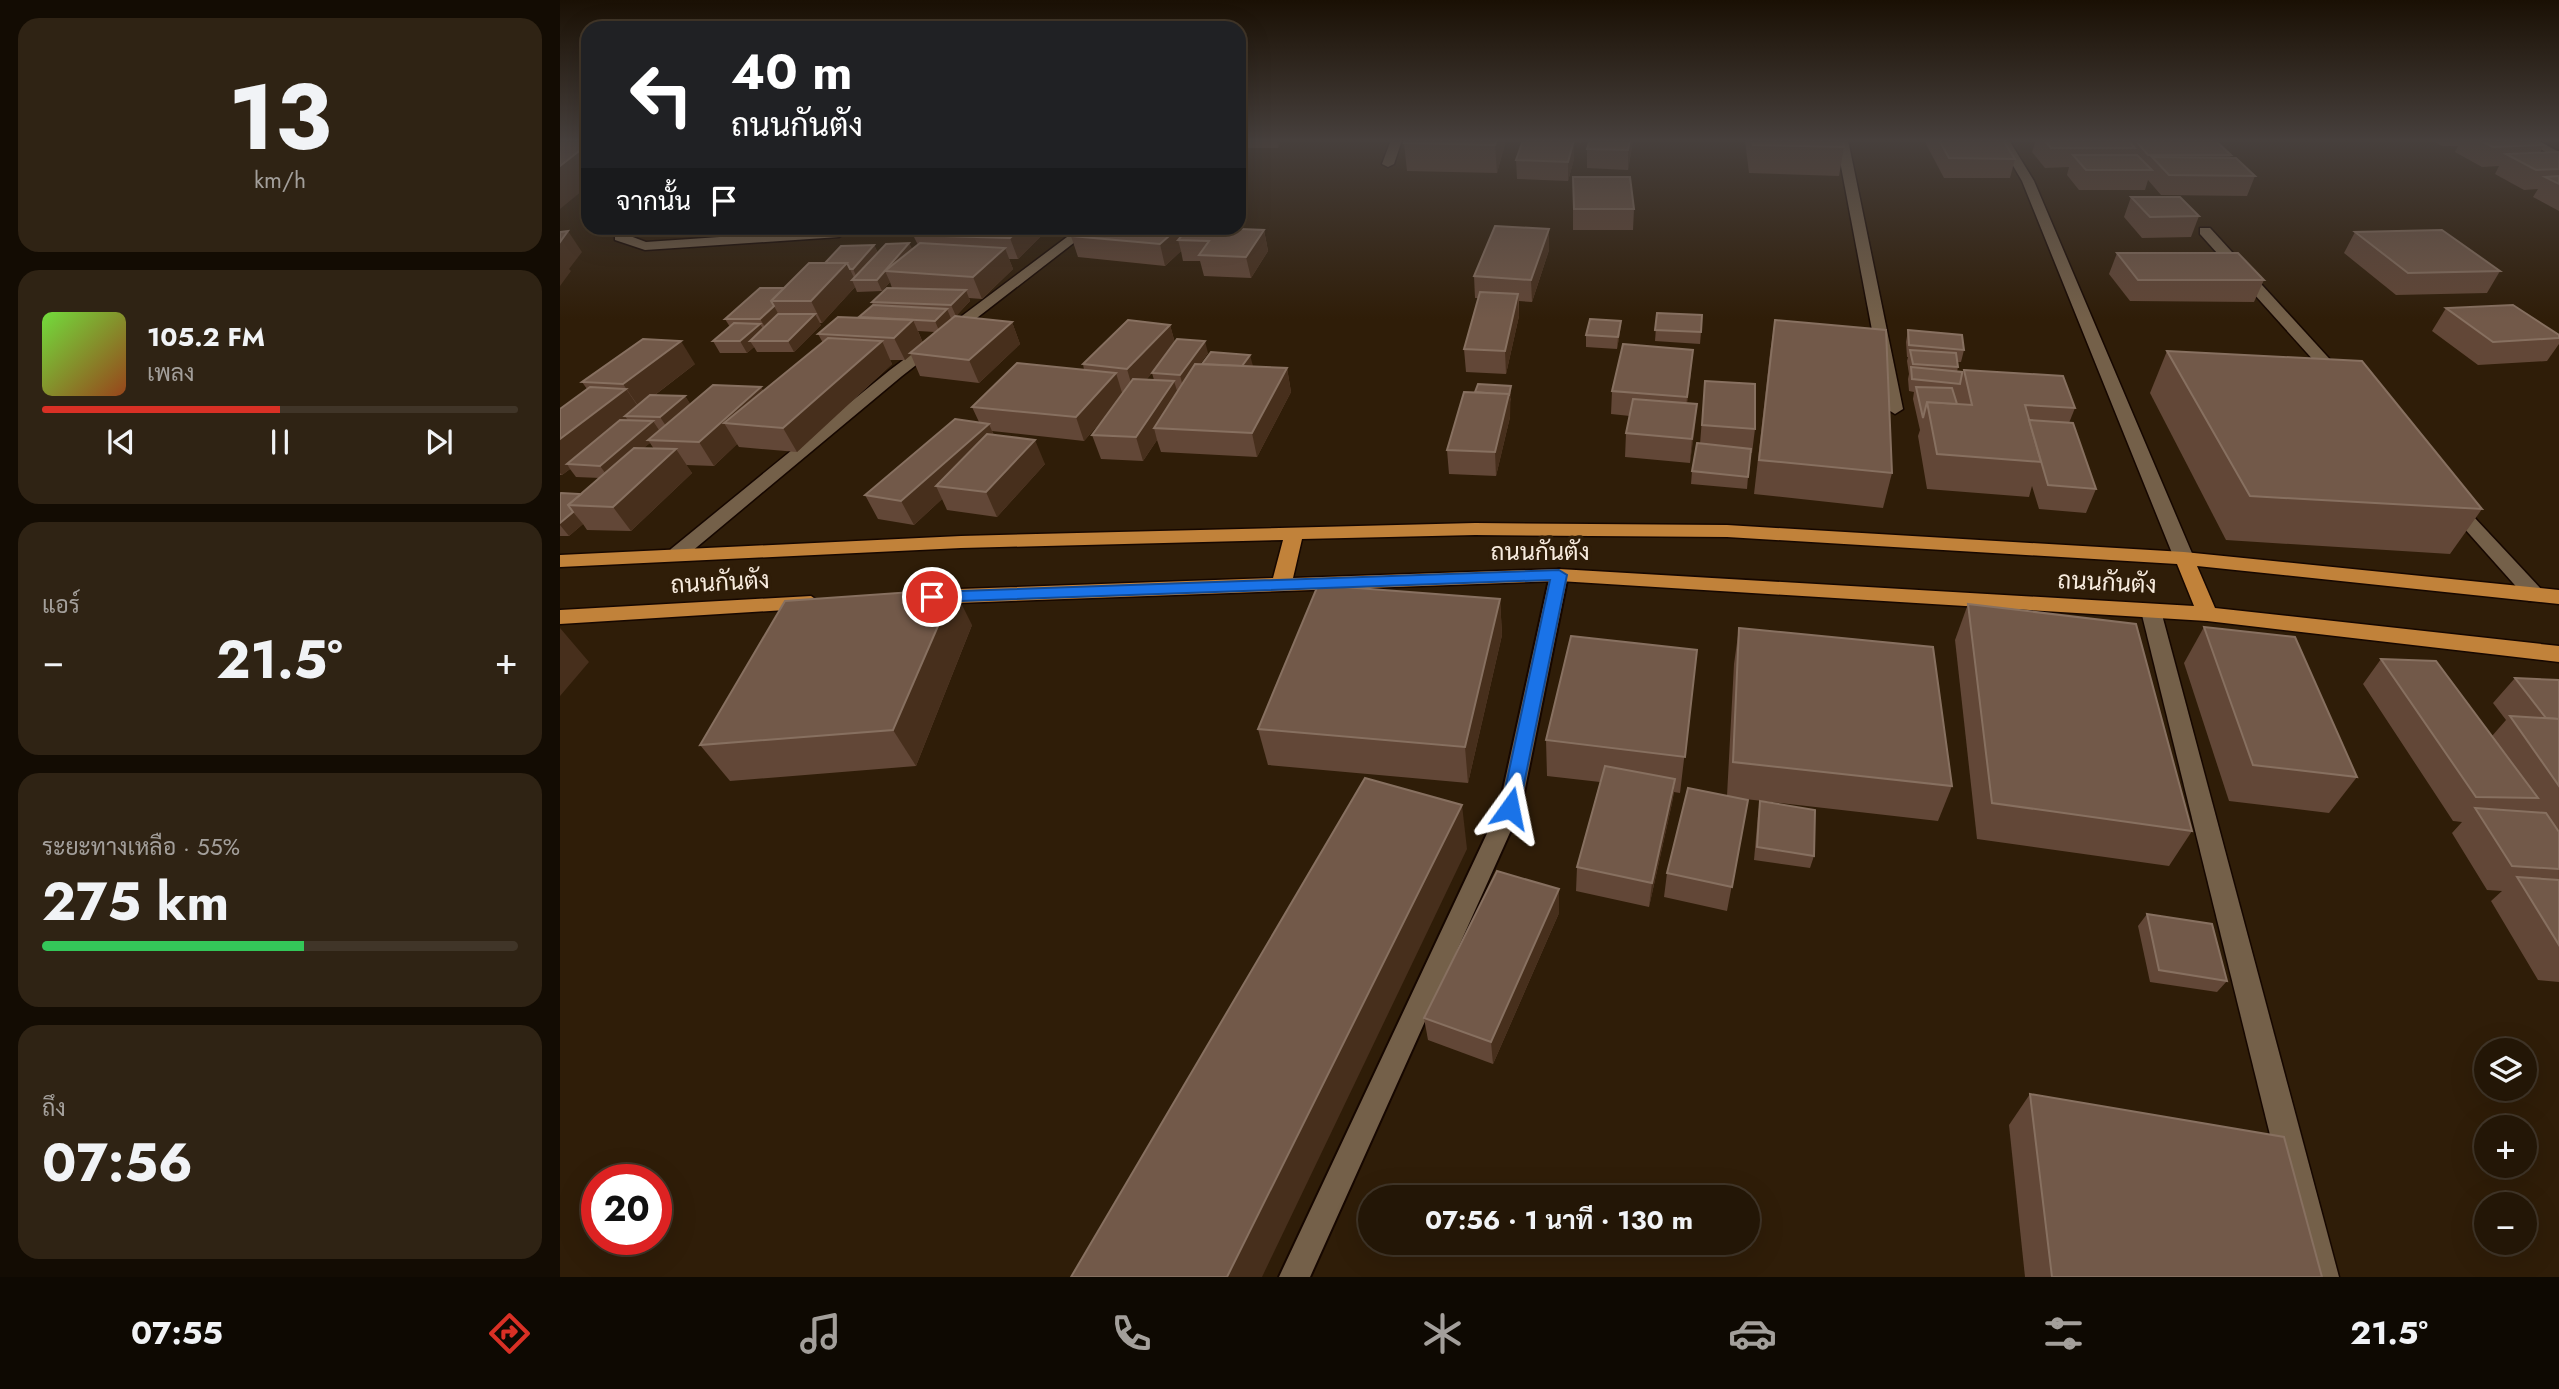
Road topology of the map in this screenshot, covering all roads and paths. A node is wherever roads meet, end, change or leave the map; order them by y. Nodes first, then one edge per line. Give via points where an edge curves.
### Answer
1 (1854, 200) edge
2 (2036, 200) edge
3 (2205, 231) dead end
4 (623, 235) edge
5 (809, 235) edge
6 (1078, 235) edge
7 (2352, 393) edge
8 (1895, 410) dead end
9 (2444, 495) edge
10 (1294, 534) junction
11 (678, 554) junction
12 (2184, 558) junction
13 (560, 561) edge
14 (1559, 575) junction
15 (1280, 585) junction
16 (2536, 596) junction
17 (2559, 597) edge
18 (904, 598) edge
19 (836, 602) edge
20 (2151, 611) junction
21 (2207, 614) junction
22 (560, 617) edge
23 (2559, 654) edge
24 (1294, 1277) edge
25 (2322, 1277) edge

1 - 8 street
2 - 12 street
3 - 7 street
4 - 5 street via 645,246
6 - 11 street via 896,373
9 - 16 street
10 - 11 main road, ถนนกันตัง
10 - 12 main road, ถนนกันตัง via 1475,529 1727,531
10 - 15 main road
11 - 13 main road, ถนนกันตัง
12 - 16 main road, ถนนกันตัง
12 - 21 main road
14 - 15 main road, ถนนกันตัง
14 - 20 main road, ถนนกันตัง
14 - 24 lane via 1510,808
15 - 18 main road, ถนนกันตัง
16 - 17 main road, ถนนกันตัง
19 - 22 main road, ถนนกันตัง
20 - 21 main road, ถนนกันตัง
20 - 25 street
21 - 23 main road, ถนนกันตัง

